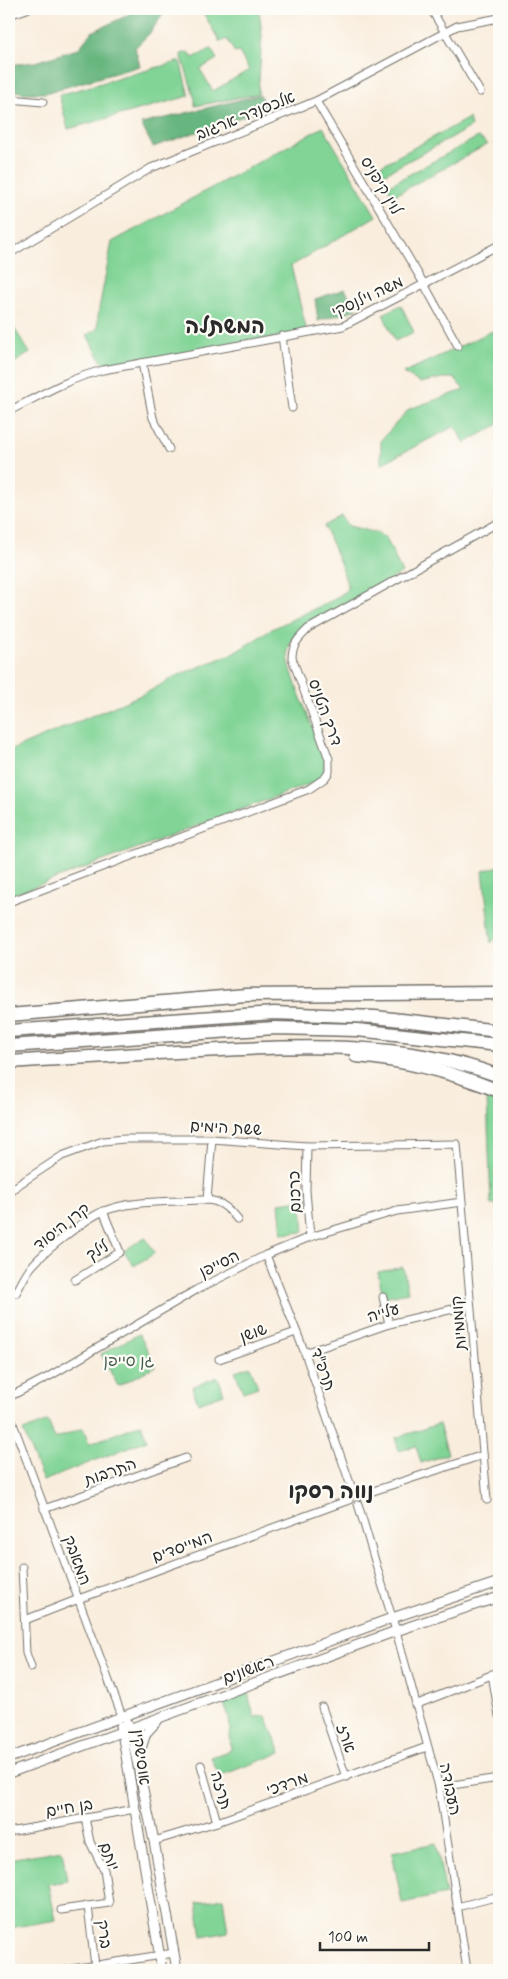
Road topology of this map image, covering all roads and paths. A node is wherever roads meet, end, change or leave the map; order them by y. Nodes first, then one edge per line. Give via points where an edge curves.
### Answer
1 (27, 9) edge
2 (431, 9) edge
3 (9, 15) edge
4 (499, 18) edge
5 (444, 32) junction
6 (480, 92) dead end
7 (10, 99) edge
8 (316, 101) junction
9 (43, 102) dead end
10 (499, 245) edge
11 (9, 254) edge
12 (424, 284) junction
13 (282, 336) junction
14 (458, 346) dead end
15 (142, 363) junction
16 (292, 408) dead end
17 (9, 411) edge
18 (169, 449) dead end
19 (499, 522) edge
20 (9, 902) edge
21 (498, 992) edge
22 (9, 1015) edge
23 (9, 1031) edge
24 (499, 1031) edge
25 (9, 1046) edge
26 (499, 1046) edge
27 (262, 1048) junction
28 (9, 1062) edge
29 (499, 1076) edge
30 (474, 1082) junction
31 (499, 1086) edge
32 (499, 1092) edge
33 (212, 1139) junction
34 (457, 1144) joint
35 (307, 1146) junction
36 (9, 1194) edge
37 (207, 1200) junction
38 (462, 1202) junction
39 (103, 1211) junction
40 (237, 1219) dead end
41 (310, 1237) junction
42 (266, 1255) junction
43 (75, 1280) dead end
44 (9, 1289) edge
45 (383, 1297) dead end
46 (470, 1305) junction
47 (389, 1324) junction
48 (296, 1332) junction
49 (305, 1353) junction
50 (219, 1359) dead end
51 (9, 1397) edge
52 (9, 1413) edge
53 (483, 1455) junction
54 (186, 1458) dead end
55 (353, 1492) junction
56 (361, 1495) junction
57 (349, 1500) junction
58 (486, 1500) dead end
59 (358, 1504) junction
60 (44, 1509) junction
61 (22, 1567) dead end
62 (499, 1582) edge
63 (499, 1597) edge
64 (77, 1599) junction
65 (392, 1618) junction
66 (25, 1620) junction
67 (396, 1631) junction
68 (31, 1667) dead end
69 (496, 1673) edge
70 (416, 1706) junction
71 (322, 1707) dead end
72 (122, 1716) junction
73 (162, 1716) junction
74 (499, 1716) edge
75 (130, 1728) junction
76 (121, 1731) junction
77 (427, 1747) junction
78 (11, 1757) edge
79 (137, 1761) junction
80 (200, 1765) dead end
81 (9, 1773) edge
82 (346, 1777) junction
83 (499, 1778) edge
84 (439, 1787) junction
85 (135, 1809) junction
86 (85, 1818) junction
87 (217, 1822) junction
88 (9, 1832) edge
89 (154, 1841) junction
90 (499, 1896) edge
91 (109, 1903) joint
92 (88, 1906) junction
93 (457, 1907) junction
94 (60, 1910) dead end
95 (174, 1953) junction
96 (159, 1956) junction
97 (95, 1966) junction
98 (66, 1970) edge
99 (162, 1970) edge
100 (177, 1970) edge
101 (467, 1970) edge

1 - 3 street
2 - 5 street
4 - 5 street, אלכסנדר ארגוב via 457,26
5 - 6 street
5 - 8 street, אלכסנדר ארגוב
7 - 9 street
8 - 11 street, אלכסנדר ארגוב via 151,168
8 - 12 street, לוין קיפניס
10 - 12 street, משה וילנסקי
12 - 13 street, משה וילנסקי via 343,326
12 - 14 street, לוין קיפניס
13 - 15 street, משה וילנסקי
13 - 16 street
15 - 17 street, משה וילנסקי via 81,375
15 - 18 street via 153,418
19 - 20 street, דרך הטניס via 308,629 297,640 292,658 329,759 329,772 320,783 267,806
21 - 22 highway via 246,995
23 - 24 highway via 274,1013 375,1017
25 - 26 highway via 284,1028 357,1030
27 - 28 highway
27 - 29 highway via 326,1046 375,1049 430,1058
27 - 30 highway via 403,1062
30 - 31 highway
30 - 32 highway
33 - 35 street, ששת הימים
33 - 36 street, ששת הימים via 104,1141 62,1156
33 - 37 street
34 - 35 street, ששת הימים
34 - 38 street, קוממיות
35 - 41 street, כרכום
37 - 39 street, קרן היסוד via 147,1202
37 - 40 street, קרן היסוד via 224,1204
38 - 41 street, הסייפן via 396,1211
38 - 46 street, קוממיות
39 - 43 street, לילך via 120,1252
39 - 44 street, קרן היסוד via 68,1234 30,1269 16,1293
41 - 42 street, הסייפן
42 - 48 street, תרפ"ד
42 - 51 street, הסייפן via 196,1290
45 - 47 street
46 - 47 street, עלייה
46 - 53 street, קוממיות
47 - 49 street, עלייה
48 - 49 street, תרפ"ד
48 - 50 street, שושן
49 - 55 street, תרפ"ד
52 - 60 street, המאבק
53 - 56 street
53 - 58 street, קוממיות
54 - 60 street, התרבות
55 - 56 street
55 - 57 street
56 - 59 street via 362,1501
57 - 59 street via 354,1505
57 - 64 street, המייסדים
59 - 65 street
60 - 64 street, המאבק
61 - 66 street
62 - 65 street, ראשונים
63 - 67 street, ראשונים
64 - 66 street, המייסדים
64 - 72 street, המאבק
65 - 67 street, העבודה
65 - 72 street, ראשונים
66 - 68 street via 26,1653
67 - 70 street, העבודה
67 - 73 street, ראשונים
69 - 70 street
69 - 74 street
70 - 77 street, העבודה
71 - 82 street, ארז
72 - 75 street, אוסישקין
72 - 76 street, אוסישקין
72 - 78 street, ראשונים
73 - 75 street, ראשונים
73 - 79 street via 146,1733
75 - 76 street, ראשונים
75 - 79 street, אוסישקין
76 - 81 street, ראשונים
76 - 85 street, אוסישקין
77 - 82 street, מרדכי
77 - 84 street, העבודה
79 - 89 street, אוסישקין
80 - 87 street, תרזה
82 - 87 street, מרדכי
83 - 84 street
84 - 93 street, העבודה
85 - 86 street, בן חיים
85 - 96 street, אוסישקין
86 - 88 street, בן חיים
86 - 91 street, יותם via 90,1842 104,1870
87 - 89 street, מרדכי
89 - 95 street, אוסישקין
90 - 93 street
91 - 92 street, ברק
92 - 94 street, ברק
92 - 97 street, ברק
93 - 101 street, העבודה
95 - 96 street
95 - 100 street, אוסישקין
96 - 97 street
96 - 99 street, אוסישקין
97 - 98 street

